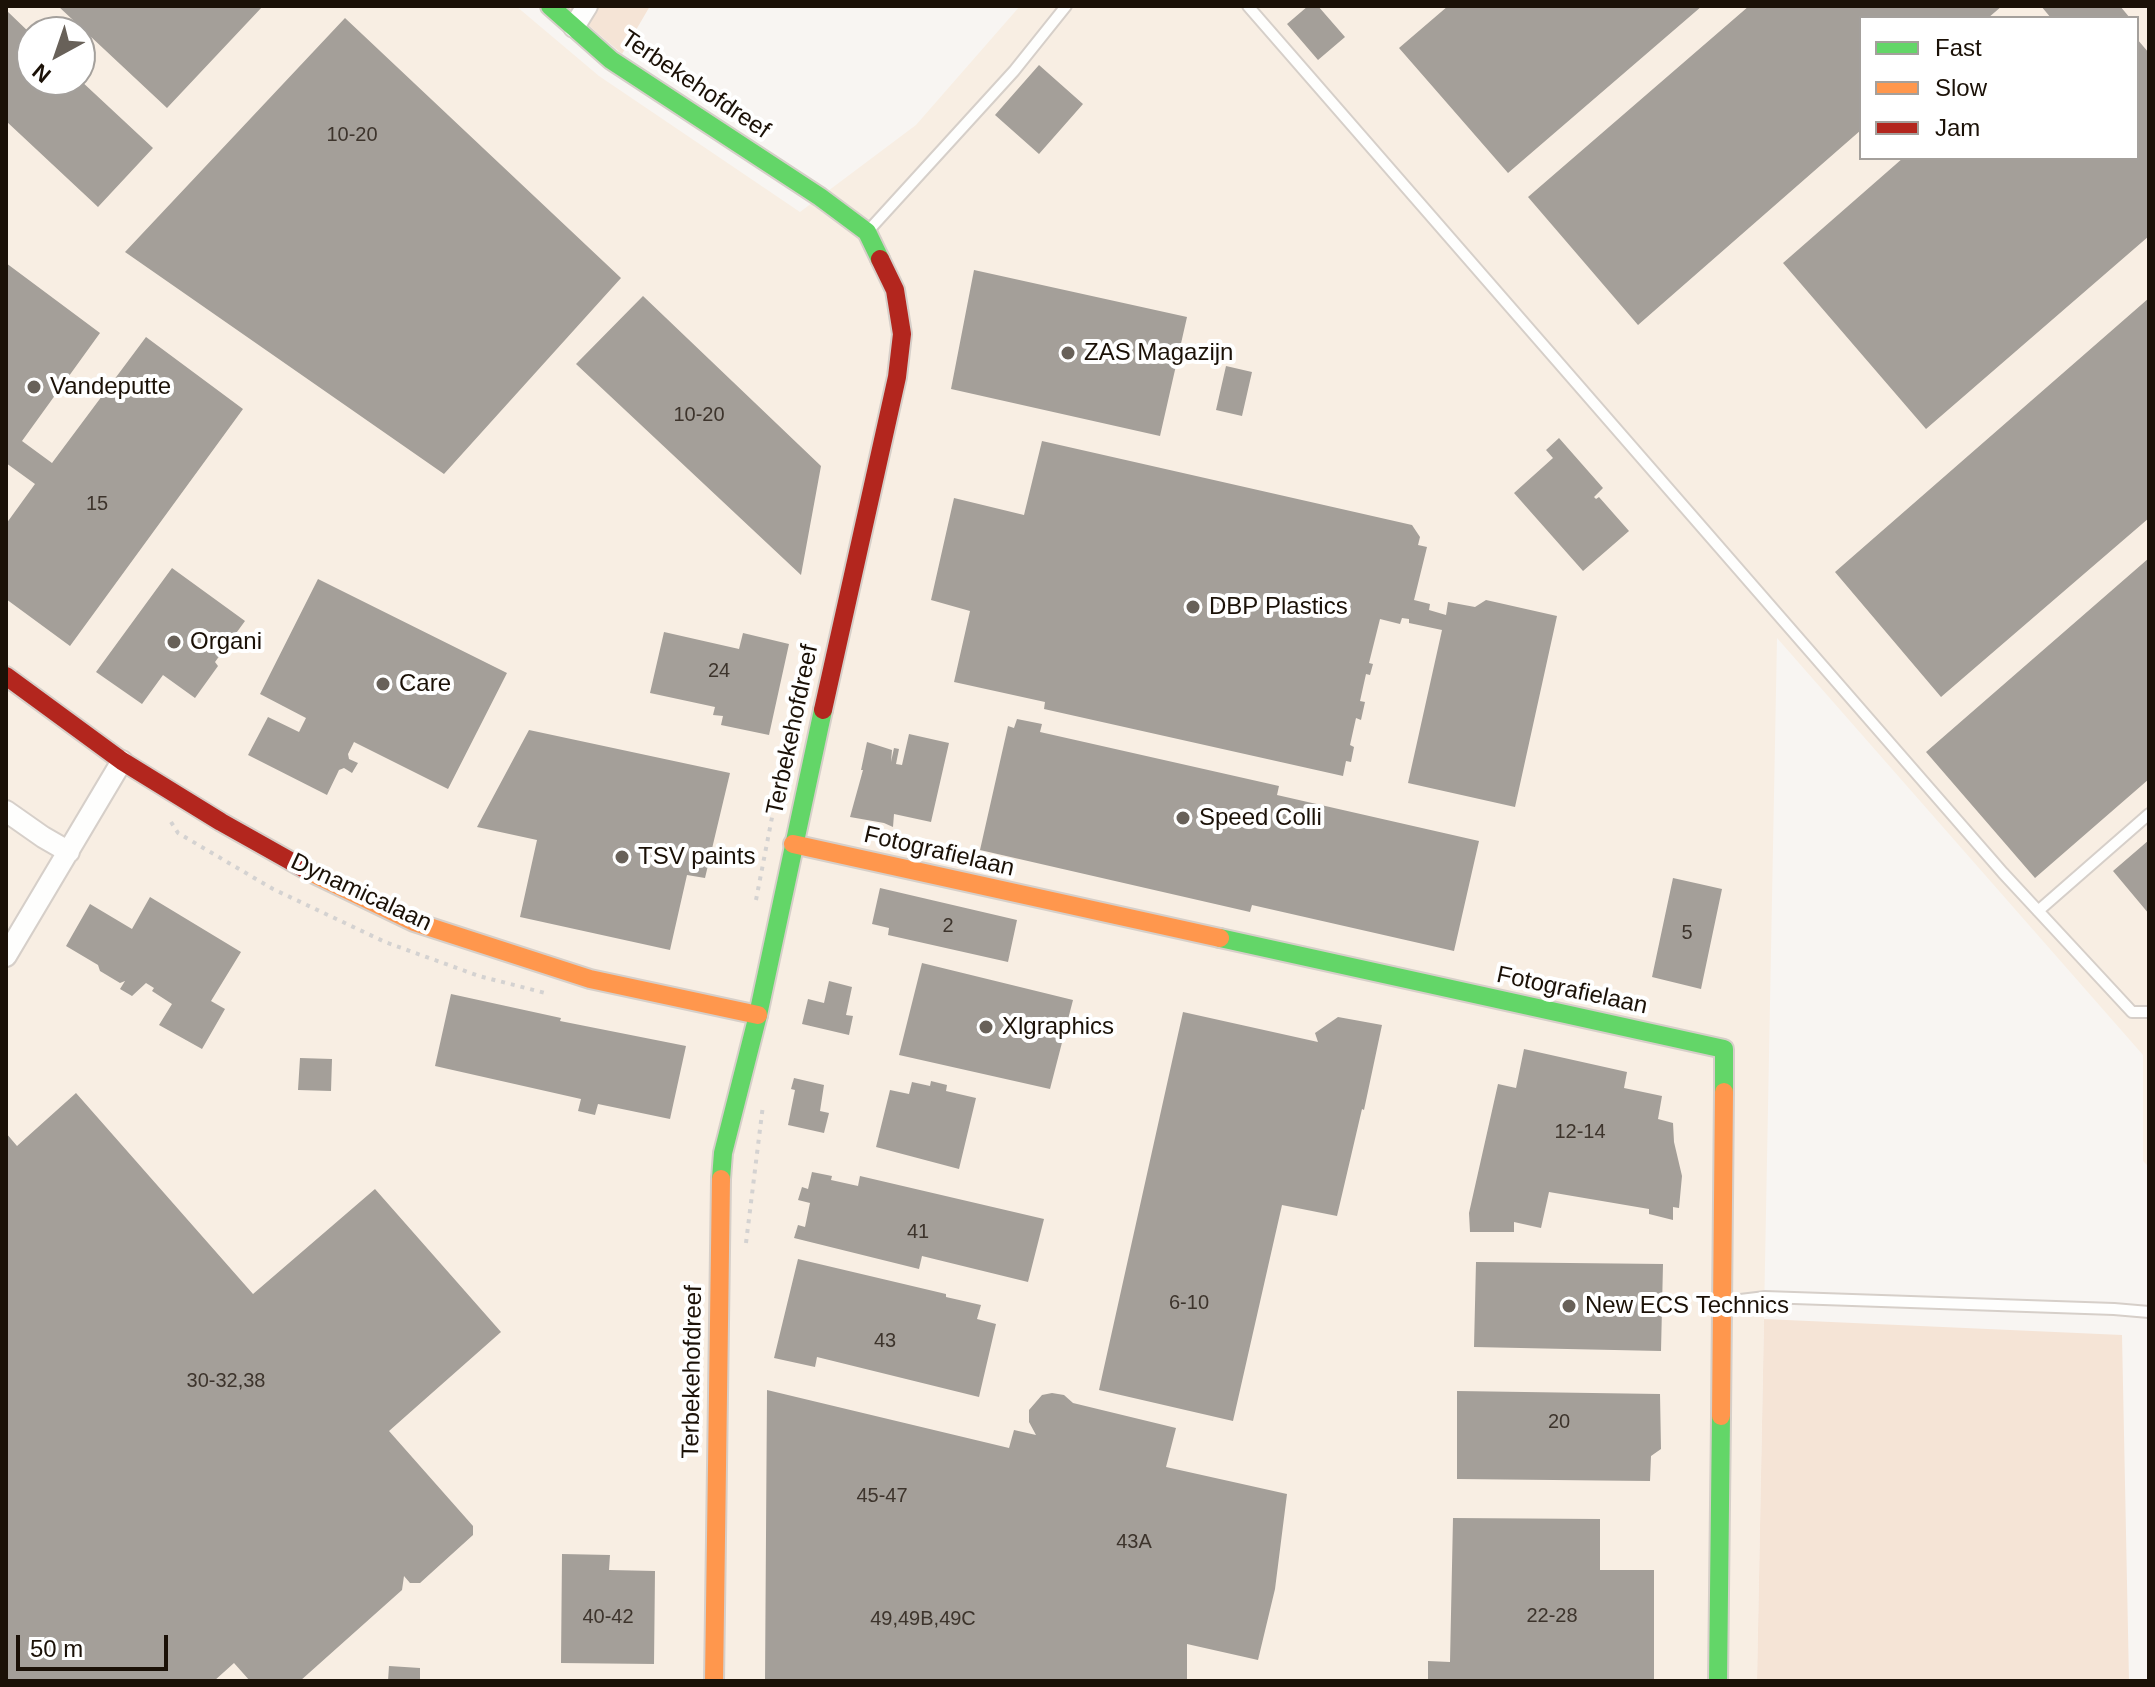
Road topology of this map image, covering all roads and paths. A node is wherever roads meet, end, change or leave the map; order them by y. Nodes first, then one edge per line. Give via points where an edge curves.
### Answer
1 (550, 6) edge
2 (587, 6) edge
3 (1066, 6) edge
4 (1248, 6) edge
5 (574, 27) junction
6 (867, 232) junction
7 (6, 676) edge
8 (122, 761) junction
9 (6, 811) edge
10 (2149, 814) edge
11 (793, 844) junction
12 (69, 852) junction
13 (2038, 911) junction
14 (6, 956) edge
15 (2149, 1012) edge
16 (758, 1015) junction
17 (764, 1100) dead end
18 (746, 1257) dead end
19 (1722, 1303) junction
20 (2149, 1312) edge
21 (714, 1681) edge
22 (1718, 1681) edge

1 - 5 street, Terbekehofdreef
2 - 5 street
3 - 6 lane
4 - 13 lane
5 - 6 street, Terbekehofdreef via 611,60
6 - 11 street, Terbekehofdreef via 895,290 902,334 897,377
7 - 8 street, Dynamicalaan
8 - 12 street
8 - 16 street, Dynamicalaan via 330,883 414,922 590,979
9 - 12 street
10 - 13 lane
11 - 16 street, Terbekehofdreef
11 - 19 street, Fotografielaan via 1724,1049
12 - 14 street
13 - 15 lane via 2132,1012
16 - 21 street, Terbekehofdreef via 723,1153
17 - 18 path
19 - 20 lane via 1765,1297
19 - 22 street, Fotografielaan

